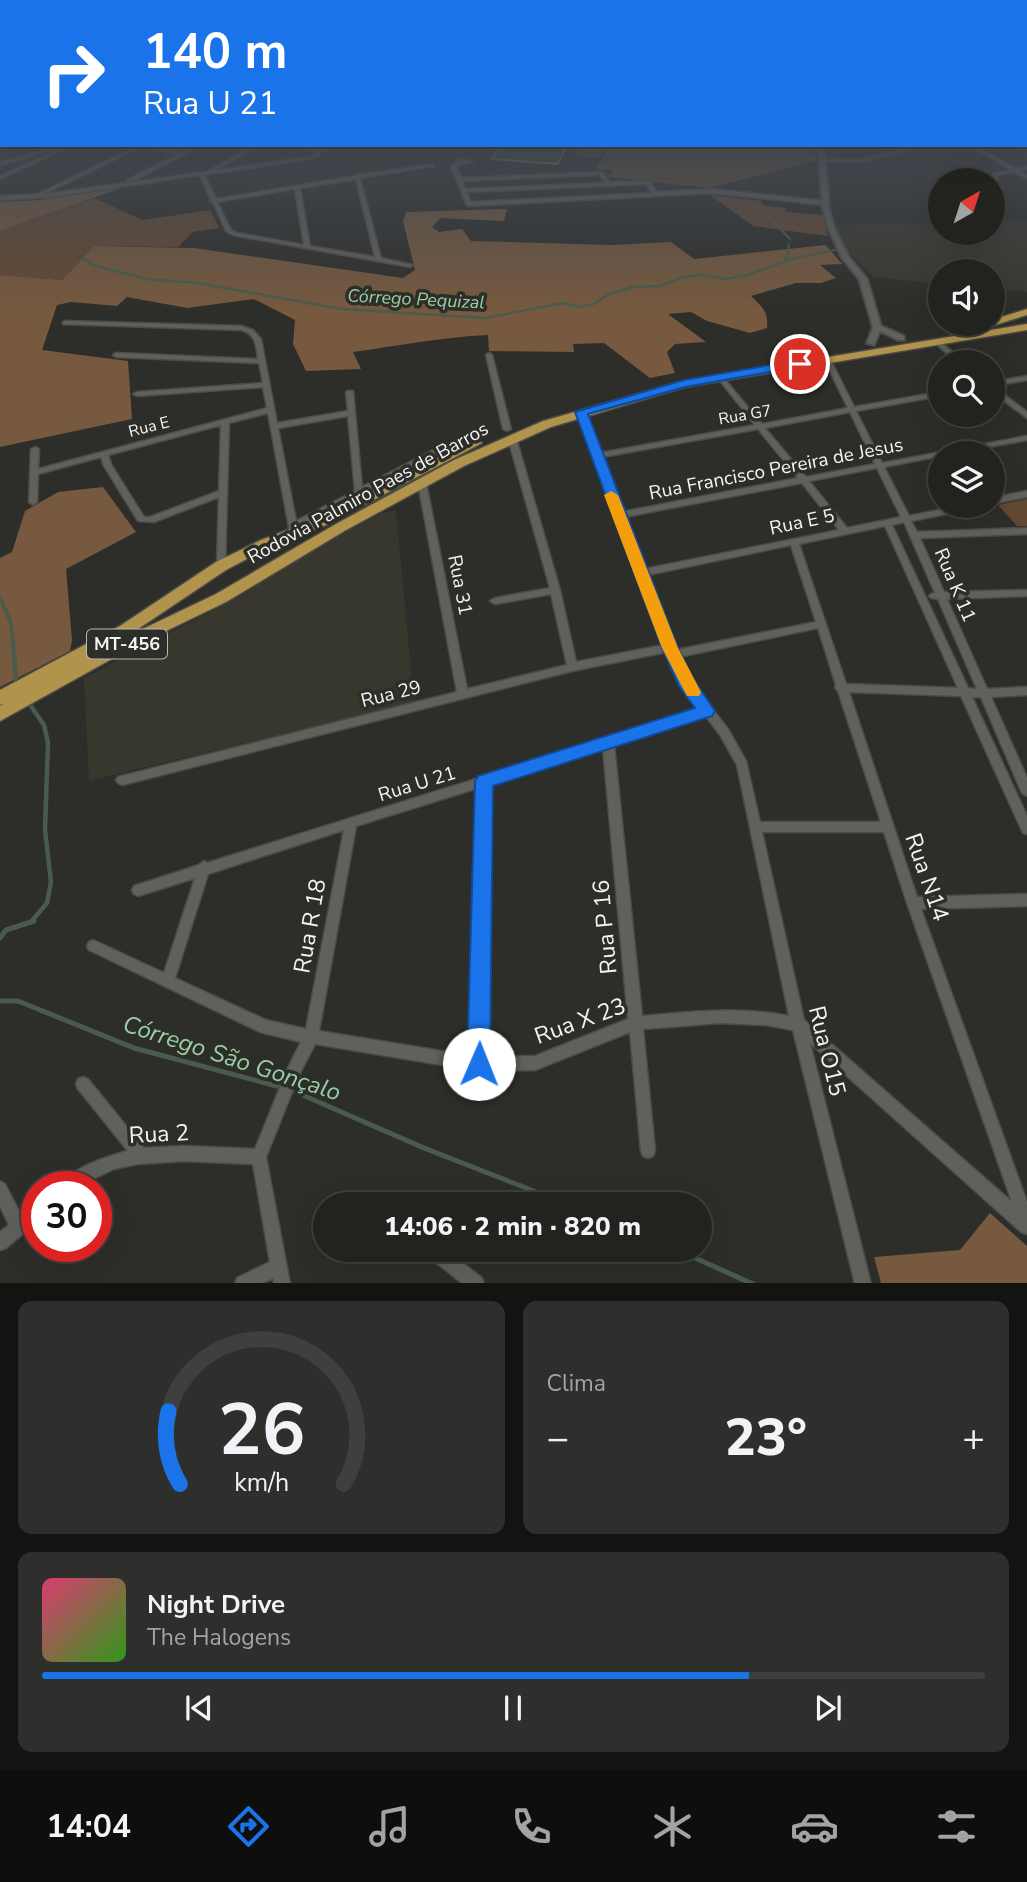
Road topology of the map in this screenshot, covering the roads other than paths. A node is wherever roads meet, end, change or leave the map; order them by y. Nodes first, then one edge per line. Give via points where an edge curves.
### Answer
1 (46, 191) edge
2 (76, 191) edge
3 (209, 191) edge
4 (270, 191) edge
5 (298, 191) edge
6 (361, 191) edge
7 (464, 191) edge
8 (653, 191) edge
9 (824, 191) edge
10 (656, 195) junction
11 (33, 197) junction
12 (0, 198) edge
13 (213, 201) junction
14 (825, 206) junction
15 (306, 246) junction
16 (378, 258) junction
17 (410, 265) dead end
18 (1027, 312) edge
19 (1005, 319) edge
20 (65, 323) dead end
21 (877, 327) junction
22 (1027, 327) edge
23 (928, 333) edge
24 (901, 338) junction
25 (936, 341) junction
26 (871, 343) junction
27 (947, 350) edge
28 (116, 355) dead end
29 (489, 355) dead end
30 (827, 359) junction
31 (261, 360) junction
32 (720, 377) junction
33 (1027, 378) edge
34 (1005, 383) edge
35 (266, 385) junction
36 (350, 393) dead end
37 (137, 394) dead end
38 (928, 396) edge
39 (1005, 397) edge
40 (270, 410) junction
41 (852, 411) junction
42 (581, 412) junction
43 (352, 413) junction
44 (1027, 416) edge
45 (225, 422) junction
46 (274, 426) junction
47 (760, 426) junction
48 (509, 433) junction
49 (1027, 438) edge
50 (1005, 442) edge
51 (444, 448) dead end
52 (35, 449) dead end
53 (104, 453) junction
54 (596, 456) junction
55 (928, 456) edge
56 (879, 465) junction
57 (35, 472) junction
58 (804, 480) junction
59 (422, 483) junction
60 (222, 494) junction
61 (1027, 494) edge
62 (359, 498) junction
63 (1005, 498) edge
64 (33, 502) dead end
65 (618, 515) junction
66 (928, 515) edge
67 (905, 520) junction
68 (887, 522) junction
69 (293, 530) junction
70 (845, 531) junction
71 (1027, 531) edge
72 (914, 535) junction
73 (794, 541) junction
74 (239, 556) junction
75 (221, 566) junction
76 (640, 573) junction
77 (259, 577) junction
78 (199, 579) junction
79 (555, 590) junction
80 (1027, 593) edge
81 (940, 596) junction
82 (923, 597) junction
83 (221, 598) junction
84 (495, 601) dead end
85 (822, 624) junction
86 (671, 651) junction
87 (572, 667) junction
88 (840, 688) junction
89 (31, 690) junction
90 (1027, 691) edge
91 (967, 692) junction
92 (983, 693) junction
93 (463, 694) junction
94 (4, 704) edge
95 (706, 711) junction
96 (608, 741) junction
97 (122, 780) dead end
98 (484, 781) junction
99 (1027, 791) edge
100 (1025, 821) edge
101 (351, 822) junction
102 (756, 827) junction
103 (887, 827) junction
104 (204, 867) junction
105 (138, 890) dead end
106 (1027, 900) edge
107 (913, 903) junction
108 (93, 946) dead end
109 (168, 981) junction
110 (636, 1023) junction
111 (798, 1024) junction
112 (312, 1037) junction
113 (479, 1064) junction
114 (83, 1084) dead end
115 (648, 1151) dead end
116 (139, 1153) junction
117 (259, 1157) junction
118 (92, 1171) edge
119 (0, 1189) edge
120 (21, 1225) edge
121 (1027, 1225) edge
122 (18, 1227) junction
123 (0, 1241) edge
124 (449, 1262) edge
125 (279, 1266) junction
126 (243, 1283) edge
127 (282, 1283) edge
128 (476, 1283) edge
129 (863, 1283) edge

1 - 11 street
2 - 11 street
3 - 13 street
4 - 13 street
5 - 15 street
6 - 16 street
7 - 10 street via 469,204
8 - 10 street
9 - 14 street
10 - 14 street via 712,191
11 - 12 street
13 - 15 street via 229,231
14 - 21 street via 836,241 863,279
15 - 16 street
16 - 17 street
18 - 19 main road, Rodovia Palmiro Paes de Barros / MT-456
20 - 31 street via 241,328 258,339
21 - 24 street
21 - 26 street
22 - 25 main road, Rodovia Palmiro Paes de Barros / MT-456
23 - 24 main road, Rodovia Palmiro Paes de Barros / MT-456
24 - 26 main road, Rodovia Palmiro Paes de Barros / MT-456
25 - 27 street
25 - 30 main road, Rodovia Palmiro Paes de Barros / MT-456
26 - 48 main road, Rodovia Palmiro Paes de Barros / MT-456 via 676,376 573,404
28 - 31 street
29 - 48 street
30 - 32 main road, Rodovia Palmiro Paes de Barros / MT-456
30 - 41 street, Rua K 11
31 - 35 street
32 - 42 main road, Rodovia Palmiro Paes de Barros / MT-456
32 - 47 street
33 - 34 street
35 - 37 street
35 - 40 street
36 - 43 street
38 - 41 street, Rua G7
39 - 44 street
40 - 45 street, Rua E
40 - 46 street
41 - 47 street, Rua G7
41 - 56 street, Rua K 11
42 - 48 main road, Rodovia Palmiro Paes de Barros / MT-456
42 - 54 street, Rua O15
43 - 46 street
43 - 62 street
45 - 53 street, Rua E
45 - 60 street
46 - 69 street
47 - 54 street, Rua G7
47 - 58 street
48 - 59 main road, Rodovia Palmiro Paes de Barros / MT-456
48 - 62 main road, Rodovia Palmiro Paes de Barros / MT-456
48 - 79 street
49 - 50 street, Rua Francisco Pereira de Jesus
51 - 62 street
52 - 57 street
53 - 57 street, Rua E
53 - 60 street via 141,519 150,520
54 - 65 street, Rua O15
55 - 56 street, Rua Francisco Pereira de Jesus
56 - 58 street, Rua Francisco Pereira de Jesus
56 - 67 street, Rua K 11
57 - 64 street
58 - 65 street, Rua Francisco Pereira de Jesus
58 - 70 street
59 - 77 main road, Rodovia Palmiro Paes de Barros / MT-456
59 - 93 street, Rua 31
60 - 75 street
61 - 63 street
62 - 69 main road, Rodovia Palmiro Paes de Barros / MT-456
65 - 76 street, Rua O15
66 - 67 street, Rua E 5
67 - 68 street, Rua E 5
67 - 72 street, Rua K 11
68 - 70 street, Rua E 5
68 - 82 street, Rua K 11
69 - 74 main road, Rodovia Palmiro Paes de Barros / MT-456
70 - 73 street, Rua E 5
71 - 72 street
72 - 81 street, Rua K 11
73 - 76 street, Rua E 5
73 - 85 street, Rua N14
74 - 75 main road, Rodovia Palmiro Paes de Barros / MT-456
74 - 77 main road via 264,560 266,567
75 - 78 main road, Rodovia Palmiro Paes de Barros / MT-456
76 - 86 street, Rua O15
77 - 83 main road, Rodovia Palmiro Paes de Barros / MT-456
78 - 83 main road via 201,592
78 - 89 main road, Rodovia Palmiro Paes de Barros / MT-456
79 - 84 street
79 - 87 street
80 - 81 street
81 - 82 street
81 - 92 street, Rua K 11
82 - 91 street, Rua K 11
83 - 89 main road, Rodovia Palmiro Paes de Barros / MT-456
85 - 86 street, Rua 29
85 - 88 street, Rua N14
86 - 87 street, Rua 29
86 - 95 street, Rua O15
87 - 93 street, Rua 29
88 - 91 street
88 - 103 street, Rua N14
89 - 94 main road, Rodovia Palmiro Paes de Barros / MT-456
90 - 92 street
91 - 92 street
91 - 100 street, Rua K 11
92 - 99 street, Rua K 11
93 - 97 street, Rua 29
95 - 96 street, Rua U 21
95 - 102 street, Rua O15 via 742,764
96 - 98 street, Rua U 21
96 - 110 street, Rua P 16
98 - 101 street, Rua U 21
98 - 113 street
101 - 104 street, Rua U 21
101 - 112 street, Rua R 18
102 - 103 street
102 - 111 street, Rua O15
103 - 107 street, Rua N14
104 - 105 street, Rua U 21
104 - 109 street
106 - 107 street
107 - 121 street, Rua N14
108 - 109 street, Rua X 23
109 - 112 street, Rua X 23 via 265,1027
110 - 111 street, Rua X 23 via 720,1016
110 - 113 street, Rua X 23 via 535,1063
110 - 115 street, Rua P 16
111 - 121 street
111 - 129 street, Rua O15
112 - 113 street, Rua X 23
112 - 117 street, Rua R 18
114 - 116 street
116 - 117 street, Rua 2
116 - 118 street, Rua 2
117 - 125 street
119 - 122 street
120 - 122 street
122 - 123 street
124 - 128 street
125 - 126 street
125 - 127 street

